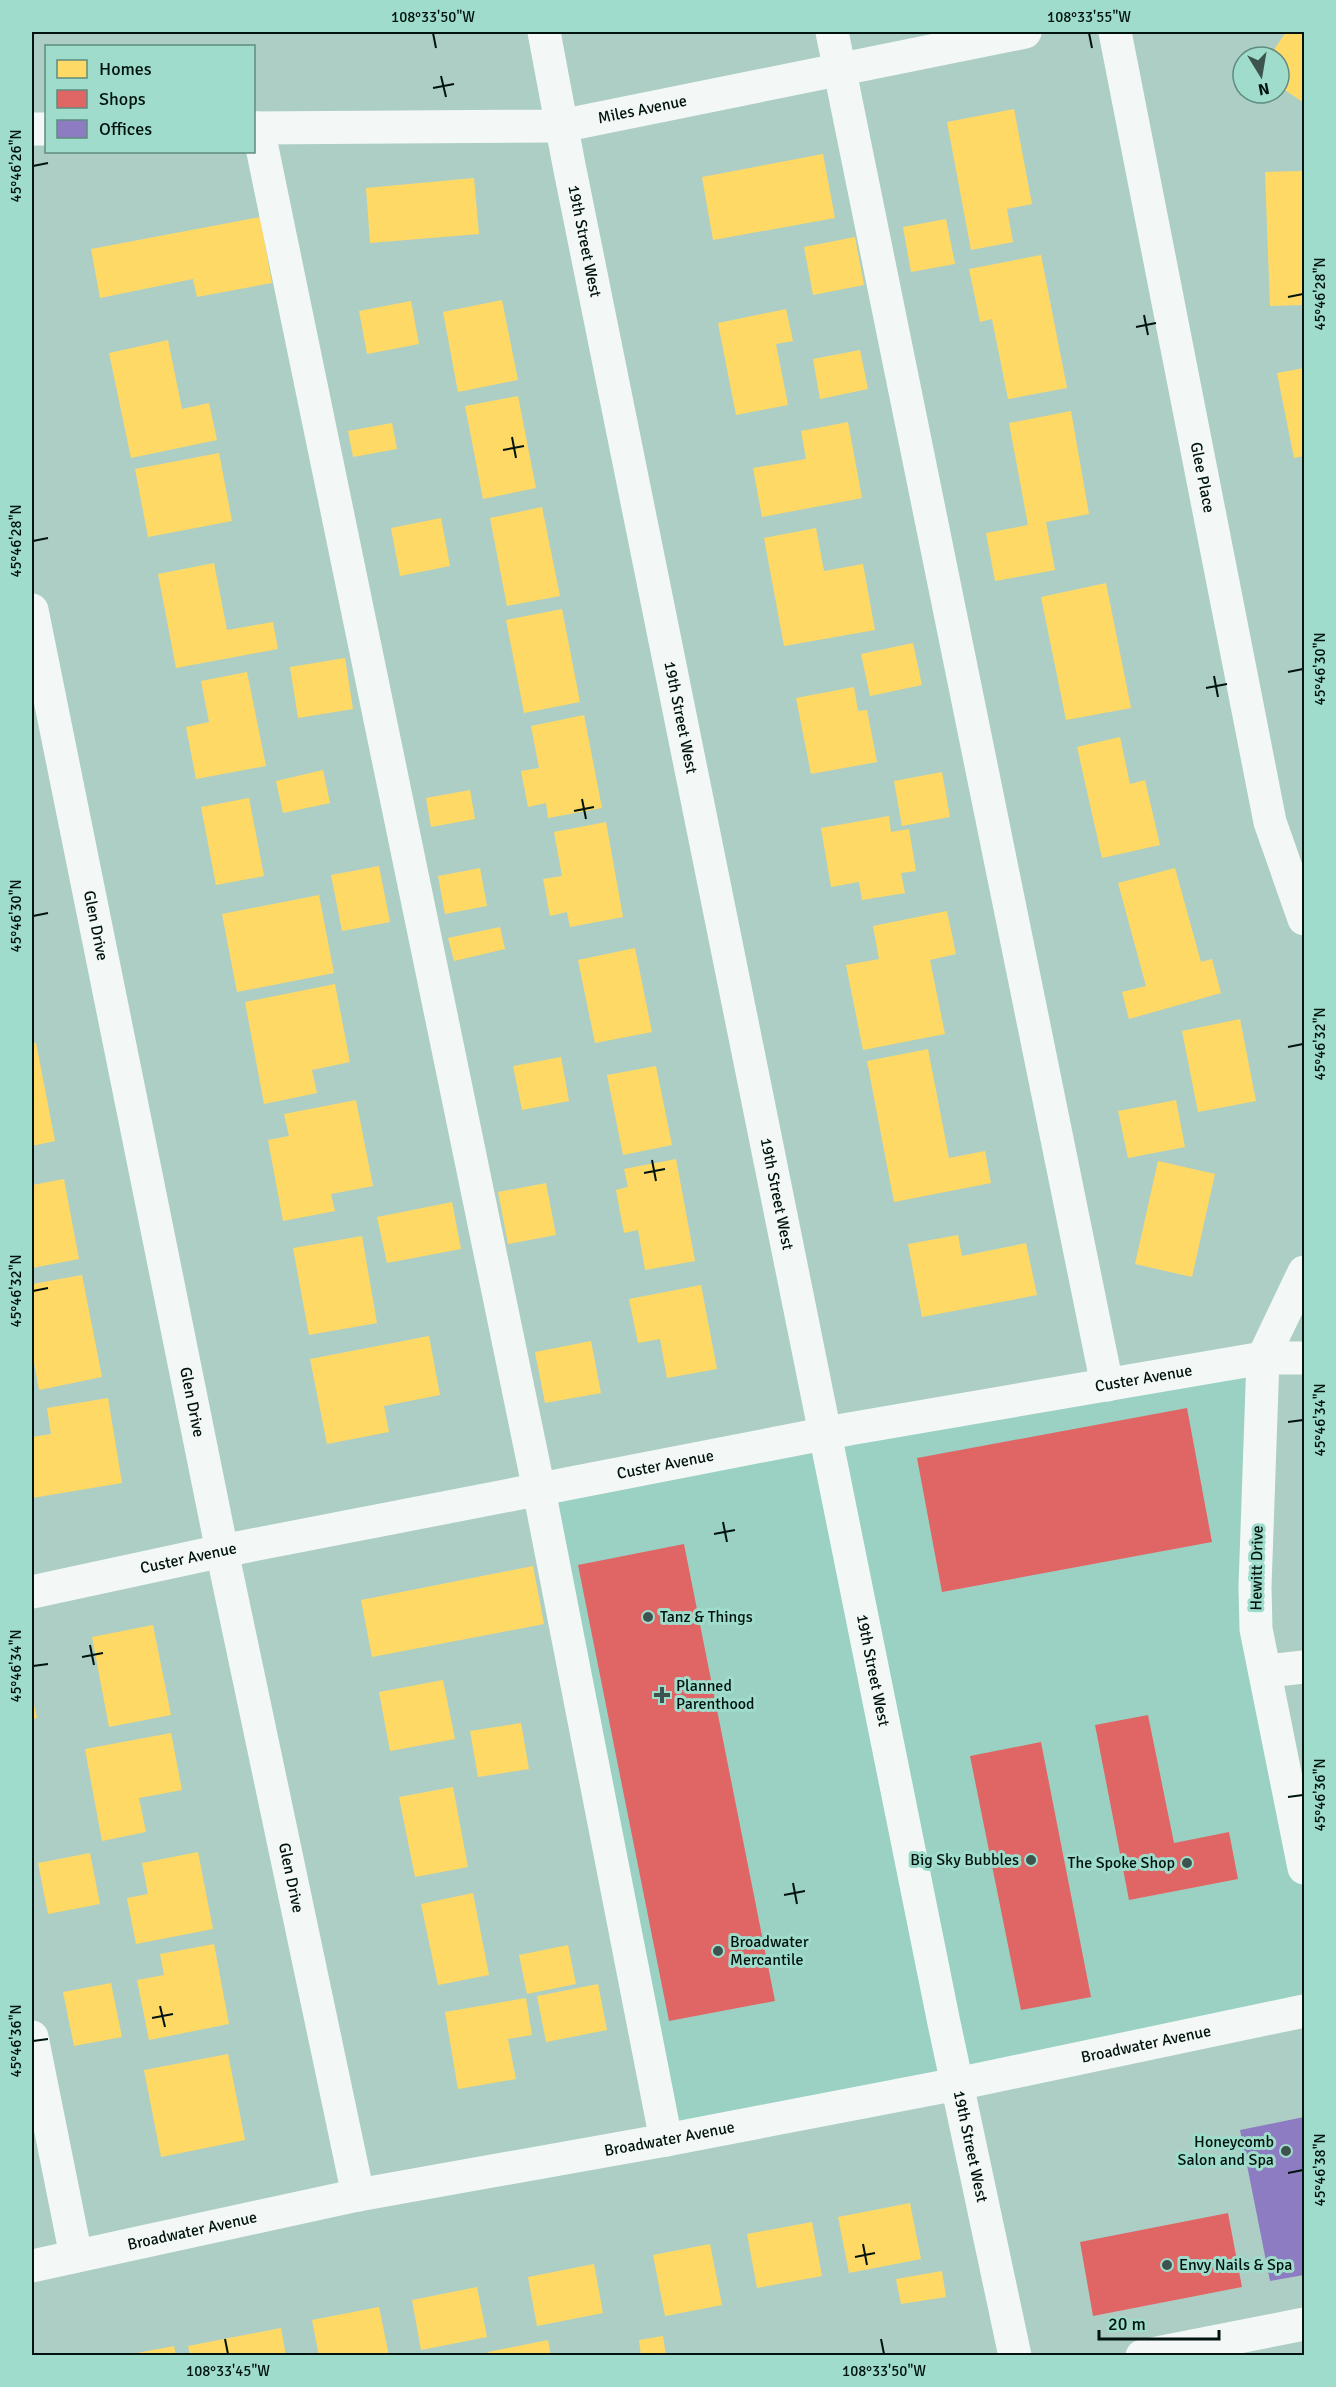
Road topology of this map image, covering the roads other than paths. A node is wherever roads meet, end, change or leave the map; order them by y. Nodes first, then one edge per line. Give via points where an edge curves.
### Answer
1 (544, 32) edge
2 (832, 32) edge
3 (1025, 32) edge
4 (1115, 32) edge
5 (838, 70) junction
6 (561, 126) junction
7 (256, 128) edge
8 (32, 610) edge
9 (1305, 919) edge
10 (1305, 1272) edge
11 (1263, 1358) junction
12 (1305, 1358) edge
13 (1107, 1385) junction
14 (826, 1434) junction
15 (539, 1490) junction
16 (222, 1551) junction
17 (32, 1592) edge
18 (1305, 1667) edge
19 (1266, 1671) junction
20 (1305, 1868) edge
21 (1305, 2011) edge
22 (32, 2037) edge
23 (957, 2084) junction
24 (666, 2140) junction
25 (358, 2195) junction
26 (76, 2256) junction
27 (32, 2266) edge
28 (1305, 2324) edge
29 (1015, 2355) edge
30 (1142, 2355) edge

1 - 6 street, 19th Street West
2 - 5 street
3 - 5 street, Miles Avenue
4 - 9 street, Glee Place via 1270,822
5 - 6 street, Miles Avenue
5 - 13 street
6 - 7 street, Miles Avenue
6 - 14 street, 19th Street West
7 - 15 street
8 - 16 street, Glen Drive
10 - 11 street, Hewitt Drive
11 - 12 street, Custer Avenue
11 - 13 street, Custer Avenue
11 - 19 street, Hewitt Drive via 1255,1587 1256,1629
13 - 14 street, Custer Avenue
14 - 15 street, Custer Avenue
14 - 23 street, 19th Street West
15 - 16 street, Custer Avenue
15 - 24 street
16 - 17 street, Custer Avenue
16 - 25 street, Glen Drive
18 - 19 street
19 - 20 street, Hewitt Drive
21 - 23 street, Broadwater Avenue
22 - 26 street
23 - 24 street, Broadwater Avenue
23 - 29 street, 19th Street West
24 - 25 street, Broadwater Avenue
25 - 26 street, Broadwater Avenue
26 - 27 street, Broadwater Avenue
28 - 30 street

